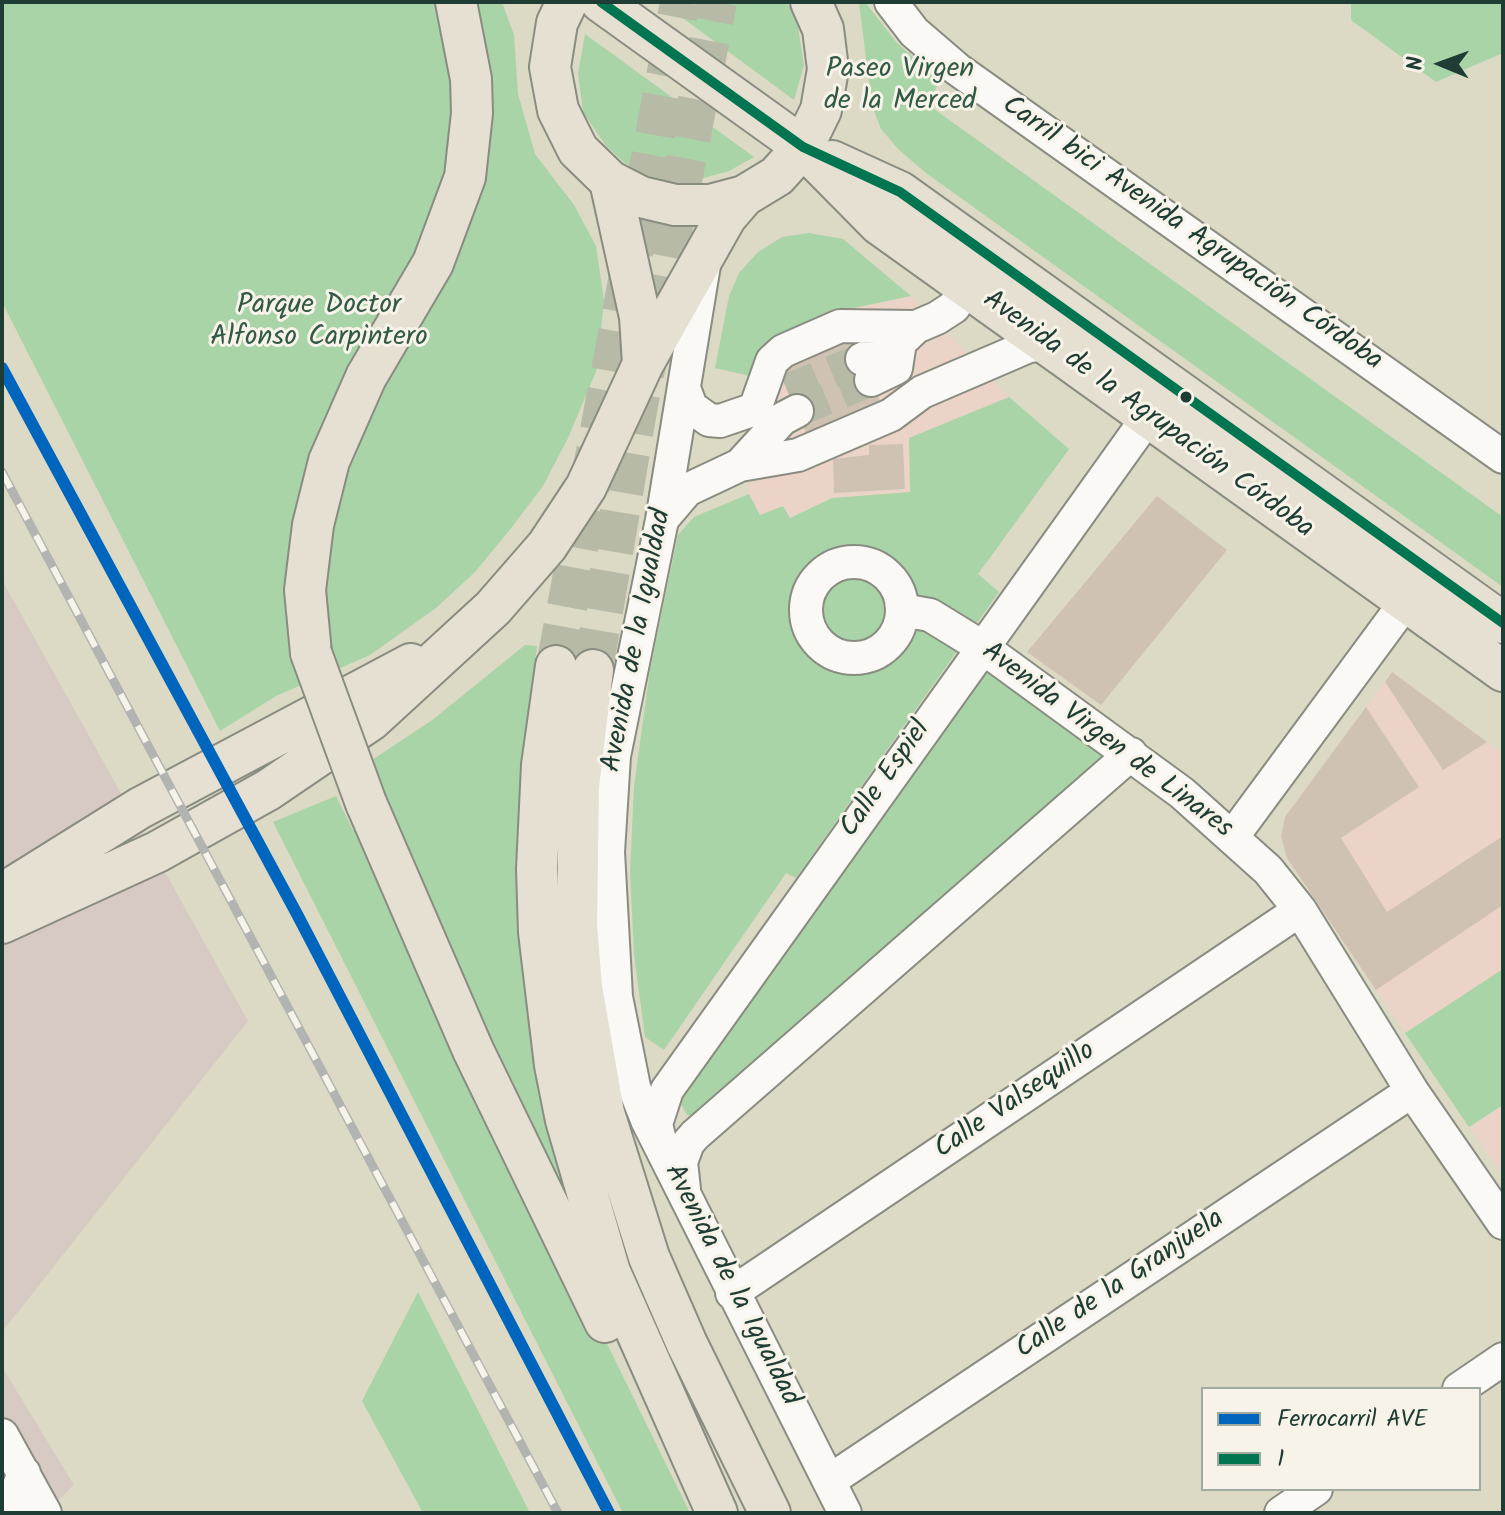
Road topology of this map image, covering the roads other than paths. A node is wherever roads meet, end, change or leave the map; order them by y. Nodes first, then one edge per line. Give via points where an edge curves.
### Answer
1 (456, 2) edge
2 (567, 2) edge
3 (601, 2) edge
4 (811, 2) edge
5 (891, 2) edge
6 (803, 147) junction
7 (610, 181) junction
8 (744, 196) junction
9 (707, 249) junction
10 (950, 275) junction
11 (1058, 352) junction
12 (889, 355) junction
13 (643, 364) junction
14 (684, 388) junction
15 (755, 409) junction
16 (891, 415) junction
17 (1148, 417) junction
18 (1503, 457) edge
19 (740, 465) junction
20 (662, 520) junction
21 (1429, 570) junction
22 (1407, 602) junction
23 (902, 610) dead end
24 (1503, 623) edge
25 (460, 638) junction
26 (982, 647) junction
27 (1497, 655) edge
28 (1131, 754) junction
29 (1233, 836) junction
30 (2, 894) edge
31 (1300, 910) junction
32 (2, 923) edge
33 (1412, 1091) junction
34 (665, 1155) junction
35 (687, 1204) junction
36 (1503, 1223) edge
37 (732, 1293) junction
38 (1503, 1359) edge
39 (1462, 1387) edge
40 (2, 1435) edge
41 (24, 1473) junction
42 (829, 1481) junction
43 (1313, 1491) edge
44 (8, 1513) edge
45 (45, 1513) edge
46 (716, 1513) edge
47 (770, 1513) edge
48 (845, 1513) edge
49 (1281, 1513) edge

1 - 46 main road, bridge via 471,79 465,177 433,263 366,377 329,461 313,525 305,590 311,653 366,803 532,1174 658,1428
2 - 7 main road via 557,23 550,67 558,110 578,150
3 - 6 main road, Avenida de la Agrupación Córdoba
4 - 6 main road via 823,29 828,69 821,110
5 - 18 street, Carril bici Avenida Agrupación Córdoba via 914,32 957,69
6 - 8 main road via 777,176
6 - 10 main road, Avenida de la Agrupación Córdoba via 879,224
6 - 21 main road, Avenida de la Agrupación Córdoba via 900,192
7 - 8 main road via 641,197 675,205 710,205
7 - 13 main road via 640,317
8 - 9 main road
9 - 13 main road
9 - 14 street, Avenida de la Igualdad
10 - 11 main road, Avenida de la Agrupación Córdoba
10 - 12 street via 960,297 954,307
11 - 16 street via 1029,346 922,392
11 - 17 main road, Avenida de la Agrupación Córdoba
12 - 15 street via 840,326 772,361
12 - 16 street
13 - 25 main road via 605,452 568,516 521,577
14 - 15 street via 691,407 709,420
14 - 20 street, Avenida de la Igualdad
15 - 19 street
15 - 19 street via 792,401
16 - 19 street via 798,455
17 - 22 main road, Avenida de la Agrupación Córdoba
17 - 26 street, Calle Espiel
19 - 20 street via 687,490
20 - 34 street, Avenida de la Igualdad via 621,710 608,852 611,953 623,1046 634,1087
21 - 22 street
21 - 24 main road, Avenida de la Agrupación Córdoba
22 - 27 main road, Avenida de la Agrupación Córdoba
22 - 29 street
23 - 26 street, Avenida Virgen de Linares via 930,615
25 - 30 main road via 140,808
25 - 32 main road via 371,720 268,790 157,852
26 - 28 street, Avenida Virgen de Linares
26 - 34 street, Calle Espiel via 667,1090 656,1124
28 - 29 street, Avenida Virgen de Linares
28 - 35 street via 695,1135 681,1162
29 - 31 street, Avenida Virgen de Linares
31 - 33 street, Avenida Virgen de Linares
31 - 37 street, Calle Valsequillo
33 - 36 street, Avenida Virgen de Linares
33 - 42 street, Calle de la Granjuela
34 - 35 street, Avenida de la Igualdad
35 - 37 street, Avenida de la Igualdad
37 - 42 street, Avenida de la Igualdad
38 - 39 street
40 - 41 street
41 - 44 street
41 - 45 street
42 - 48 street, Avenida de la Igualdad
43 - 49 street
46 - 47 main road, Avenida de la Igualdad via 610,1272 558,1079 545,997 537,869 542,765 574,668 577,925 601,1099 649,1257

